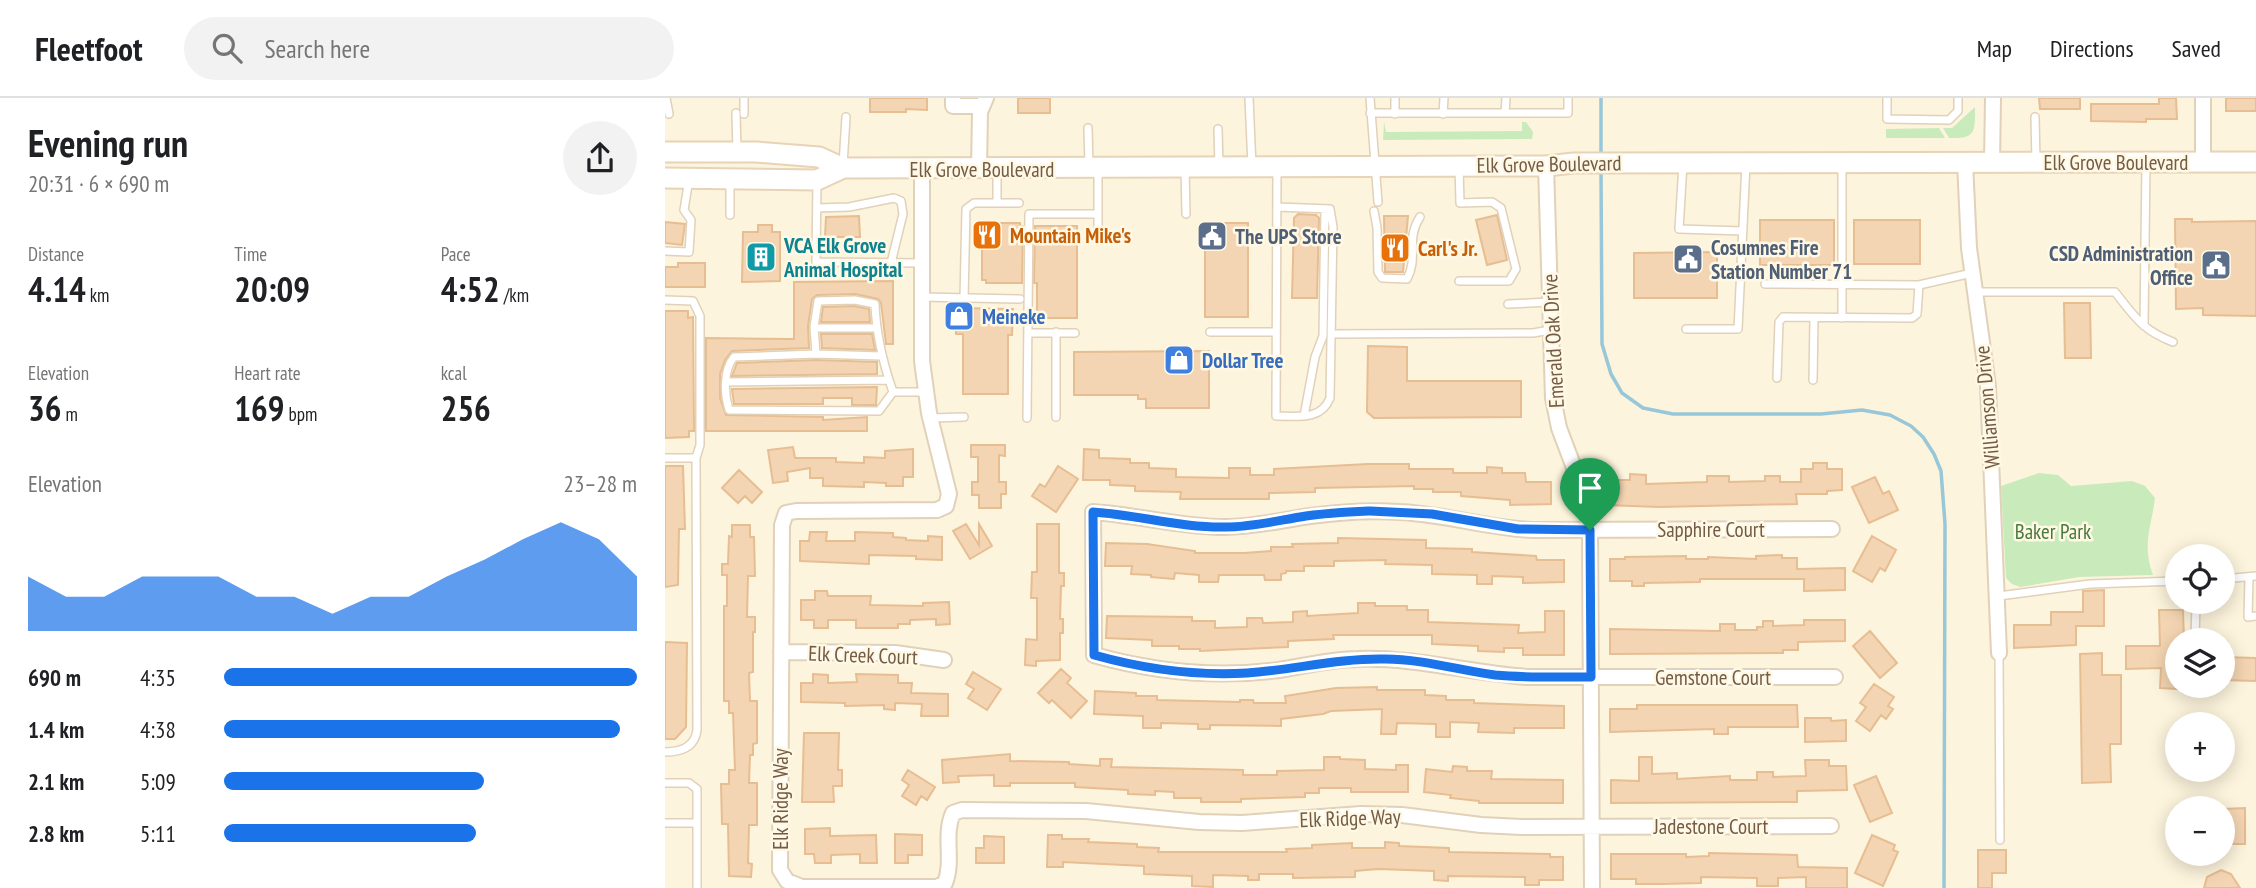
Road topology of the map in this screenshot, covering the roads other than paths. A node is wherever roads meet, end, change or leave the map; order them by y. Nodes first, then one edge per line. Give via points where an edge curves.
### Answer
1 (666, 98) edge
2 (744, 98) edge
3 (953, 98) edge
4 (1249, 98) edge
5 (1370, 98) edge
6 (1395, 98) edge
7 (1444, 98) edge
8 (1506, 98) edge
9 (1568, 98) edge
10 (1887, 98) edge
11 (1958, 98) edge
12 (1993, 98) edge
13 (2203, 98) edge
14 (984, 102) edge
15 (669, 114) dead end
16 (1370, 114) junction
17 (1395, 114) junction
18 (1444, 114) junction
19 (1505, 114) junction
20 (846, 117) dead end
21 (2035, 117) dead end
22 (1088, 128) dead end
23 (1218, 129) dead end
24 (665, 152) edge
25 (737, 152) junction
26 (1965, 162) junction
27 (2146, 162) junction
28 (2203, 162) junction
29 (2256, 162) edge
30 (1683, 163) junction
31 (1842, 163) junction
32 (1992, 163) junction
33 (2036, 163) junction
34 (1746, 164) junction
35 (1459, 166) junction
36 (1546, 166) junction
37 (1185, 167) junction
38 (1219, 167) junction
39 (1252, 167) junction
40 (1277, 167) junction
41 (1376, 167) junction
42 (843, 168) junction
43 (1094, 168) junction
44 (922, 169) junction
45 (988, 169) junction
46 (665, 178) edge
47 (730, 178) junction
48 (689, 179) junction
49 (817, 180) junction
50 (1377, 202) dead end
51 (997, 203) junction
52 (1019, 203) dead end
53 (1277, 207) junction
54 (817, 208) junction
55 (1325, 209) junction
56 (1374, 211) dead end
57 (1097, 214) junction
58 (1186, 214) dead end
59 (730, 215) dead end
60 (1420, 217) dead end
61 (1098, 231) dead end
62 (1743, 231) junction
63 (665, 251) edge
64 (891, 263) junction
65 (922, 263) junction
66 (1972, 273) junction
67 (1459, 281) dead end
68 (1765, 284) dead end
69 (1841, 284) junction
70 (1919, 285) junction
71 (1975, 292) junction
72 (922, 297) junction
73 (964, 299) junction
74 (1020, 299) dead end
75 (665, 300) edge
76 (1550, 302) junction
77 (1508, 304) dead end
78 (1814, 318) junction
79 (1842, 318) junction
80 (2144, 327) junction
81 (814, 328) junction
82 (876, 328) junction
83 (1686, 329) dead end
84 (1551, 330) junction
85 (1056, 332) junction
86 (1210, 332) dead end
87 (1276, 332) junction
88 (1029, 333) junction
89 (1075, 333) dead end
90 (1331, 334) junction
91 (2173, 342) dead end
92 (816, 354) junction
93 (881, 356) junction
94 (1777, 378) dead end
95 (889, 380) junction
96 (1813, 380) dead end
97 (726, 382) junction
98 (893, 392) junction
99 (926, 392) junction
100 (1304, 416) junction
101 (964, 417) dead end
102 (1056, 417) dead end
103 (930, 418) junction
104 (1027, 418) dead end
105 (665, 458) edge
106 (696, 458) junction
107 (1832, 529) dead end
108 (1590, 530) junction
109 (2253, 576) edge
110 (2235, 578) edge
111 (2165, 581) edge
112 (1999, 596) junction
113 (2256, 616) edge
114 (781, 652) junction
115 (1999, 653) joint
116 (944, 660) dead end
117 (1591, 677) junction
118 (1835, 677) dead end
119 (665, 752) edge
120 (665, 783) edge
121 (665, 822) edge
122 (697, 823) junction
123 (1831, 825) dead end
124 (1592, 827) junction
125 (2000, 840) dead end
126 (697, 888) edge
127 (1592, 888) edge

1 - 15 lane
2 - 25 lane
3 - 14 street via 953,106
4 - 39 lane
5 - 16 lane
6 - 17 lane
7 - 18 lane
8 - 19 lane
9 - 19 lane via 1568,113
10 - 11 lane via 1887,120 1949,120 1958,111
12 - 32 street
13 - 28 street via 2208,117
14 - 45 street
16 - 17 lane
16 - 41 lane
17 - 18 lane
18 - 19 lane
20 - 42 lane
21 - 33 lane
22 - 43 lane
23 - 38 lane
24 - 25 main road, Elk Grove Boulevard
25 - 42 main road, Elk Grove Boulevard via 819,157
26 - 31 main road, Elk Grove Boulevard
26 - 32 main road, Elk Grove Boulevard
26 - 66 street, Williamson Drive
27 - 28 main road, Elk Grove Boulevard
27 - 33 main road, Elk Grove Boulevard
27 - 80 lane
28 - 29 main road, Elk Grove Boulevard
30 - 34 main road, Elk Grove Boulevard
30 - 36 main road, Elk Grove Boulevard
30 - 62 lane via 1679,229
31 - 34 main road, Elk Grove Boulevard
31 - 69 lane
32 - 33 main road, Elk Grove Boulevard
34 - 62 lane
35 - 36 main road, Elk Grove Boulevard
35 - 41 main road, Elk Grove Boulevard
35 - 67 lane via 1460,203 1492,202 1501,208 1516,269 1509,281
36 - 76 street, Emerald Oak Drive
37 - 38 main road, Elk Grove Boulevard
37 - 43 main road, Elk Grove Boulevard
37 - 58 lane
38 - 39 main road, Elk Grove Boulevard
39 - 40 main road, Elk Grove Boulevard
40 - 41 main road, Elk Grove Boulevard
40 - 53 lane
41 - 50 lane
42 - 44 main road, Elk Grove Boulevard
42 - 49 main road, Elk Grove Boulevard
43 - 45 main road, Elk Grove Boulevard
43 - 57 lane
44 - 45 main road, Elk Grove Boulevard
44 - 65 street, Elk Ridge Way
45 - 51 lane
46 - 48 main road, Elk Grove Boulevard
47 - 48 main road, Elk Grove Boulevard
47 - 49 main road, Elk Grove Boulevard
47 - 59 lane
48 - 63 lane via 684,210 691,220 689,252
49 - 54 lane
51 - 52 lane
51 - 73 lane via 974,203 966,209
53 - 55 lane
53 - 87 lane
54 - 64 lane via 816,262
54 - 64 lane via 894,198 901,201 903,214
55 - 90 lane via 1330,209 1333,227
55 - 100 lane via 1323,336
56 - 60 lane via 1378,272 1382,278 1395,280 1407,279 1412,270 1412,230
57 - 61 lane
57 - 88 lane via 1029,214
62 - 83 lane via 1738,329
64 - 65 lane
65 - 72 street, Elk Ridge Way
66 - 70 lane
66 - 71 street, Williamson Drive
68 - 69 lane
69 - 70 lane
69 - 79 lane
70 - 79 lane via 1917,314 1912,318
71 - 80 lane via 2115,292
71 - 112 street, Williamson Drive via 1988,386
72 - 73 lane
72 - 99 street, Elk Ridge Way
73 - 74 lane
75 - 106 lane via 693,301 699,316 700,445
76 - 77 lane
76 - 84 street, Emerald Oak Drive
78 - 79 lane
78 - 94 lane via 1783,317 1779,322
78 - 96 lane
80 - 91 lane
81 - 82 lane
81 - 82 lane via 818,301 855,300 875,304
81 - 92 lane
82 - 93 lane
84 - 90 lane
84 - 108 street, Emerald Oak Drive via 1555,413 1581,485
85 - 88 lane
85 - 89 lane
85 - 102 lane
86 - 87 lane
87 - 100 lane via 1276,416
88 - 104 lane
90 - 100 lane via 1330,398 1326,407
92 - 93 lane
92 - 97 lane via 734,358
93 - 95 lane
95 - 97 lane
95 - 98 lane
97 - 98 lane via 729,410 738,411 879,411
98 - 99 lane
99 - 103 street, Elk Ridge Way
101 - 103 lane
103 - 114 street, Elk Ridge Way via 949,494 946,506 937,510 786,513 782,525
105 - 106 lane
106 - 119 lane via 696,740
107 - 108 street, Sapphire Court
108 - 117 street, Emerald Oak Drive
108 - 117 street, Sapphire Court via 1518,529 1401,512 1339,512 1227,527 1093,512 1094,655 1195,673 1247,673 1389,659 1497,675
109 - 110 lane
109 - 113 lane via 2248,617
111 - 112 lane via 2090,584
112 - 115 street, Williamson Drive
114 - 116 street, Elk Creek Court via 895,653
114 - 124 street, Elk Ridge Way via 780,870 787,881 802,887 937,887 949,873 949,822 953,813 962,810 1086,811 1221,822 1361,814 1499,826
115 - 125 lane
117 - 118 street, Gemstone Court
117 - 124 street, Emerald Oak Drive
120 - 122 lane via 689,783 697,789
121 - 122 lane
122 - 126 lane
123 - 124 street, Jadestone Court
124 - 127 street, Emerald Oak Drive

